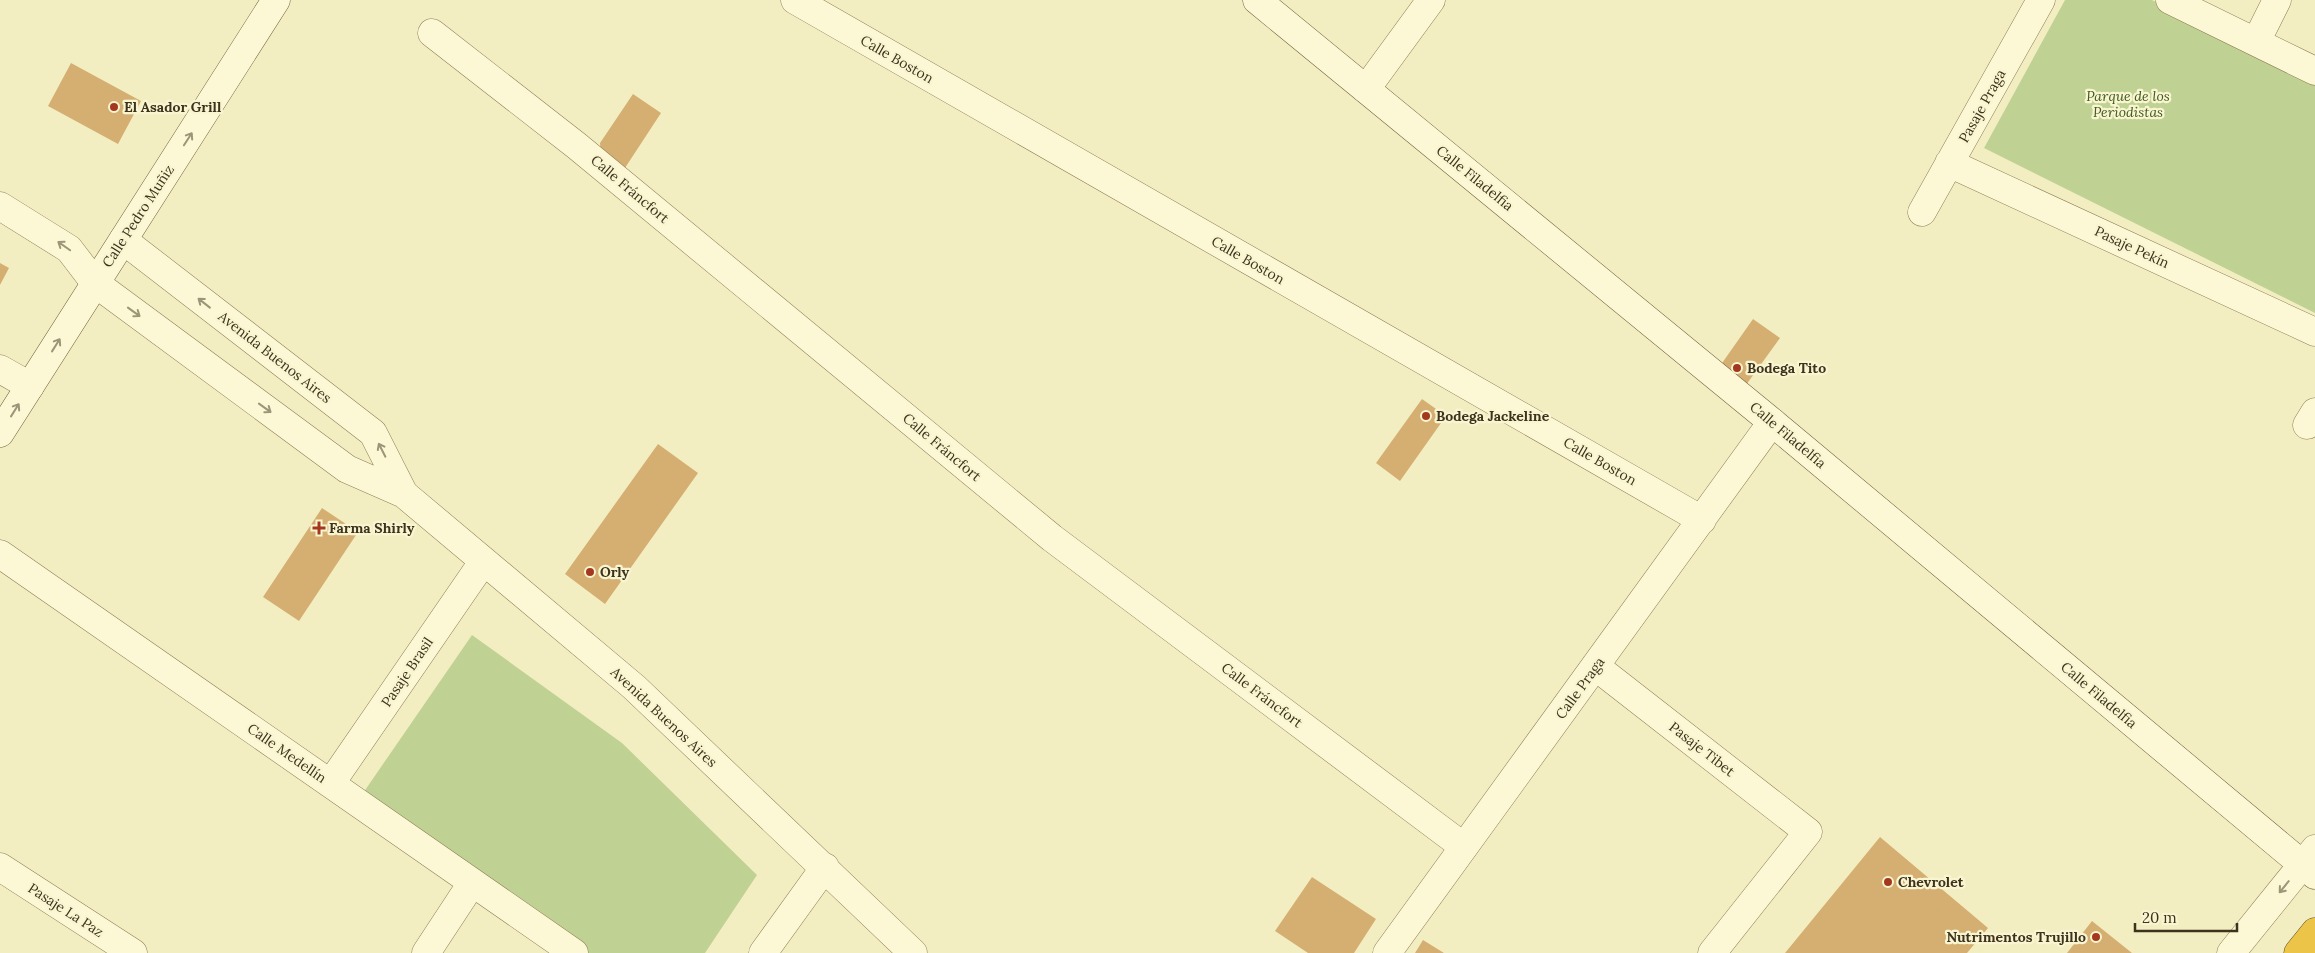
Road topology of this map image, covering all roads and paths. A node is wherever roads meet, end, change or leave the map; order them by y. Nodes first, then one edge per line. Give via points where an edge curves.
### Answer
1 (276, 0) edge
2 (795, 0) edge
3 (1257, 0) edge
4 (1430, 0) edge
5 (2041, 0) edge
6 (2170, 0) edge
7 (2277, 0) edge
8 (432, 33) dead end
9 (2256, 42) junction
10 (2315, 71) edge
11 (1366, 89) junction
12 (1949, 163) junction
13 (0, 206) edge
14 (1922, 212) dead end
15 (123, 240) junction
16 (95, 283) junction
17 (2315, 332) edge
18 (0, 369) edge
19 (30, 386) junction
20 (1772, 422) junction
21 (0, 433) edge
22 (404, 494) junction
23 (1702, 520) junction
24 (0, 554) edge
25 (483, 562) junction
26 (1595, 666) junction
27 (331, 783) junction
28 (1464, 847) junction
29 (2311, 863) edge
30 (0, 867) edge
31 (825, 867) junction
32 (472, 883) junction
33 (2315, 932) edge
34 (133, 953) edge
35 (426, 953) edge
36 (574, 953) edge
37 (763, 953) edge
38 (913, 953) edge
39 (1387, 953) edge
40 (1712, 953) edge
41 (2231, 953) edge
42 (2298, 953) edge

15 -> 1 street, Calle Pedro Muñiz
2 - 23 street, Calle Boston
3 - 11 street, Calle Filadelfia
4 - 11 street
5 - 12 street, Pasaje Praga
6 - 9 street
7 - 9 street
8 - 28 street, Calle Fráncfort via 577,146 1052,538
9 - 10 street
11 - 20 street, Calle Filadelfia
12 - 14 street, Pasaje Praga
12 - 17 street, Pasaje Pekín
16 -> 13 street, Avenida Buenos Aires via 69,249
15 - 16 street, Calle Pedro Muñiz
22 -> 15 street, Avenida Buenos Aires via 373,433
19 -> 16 street, Calle Pedro Muñiz
16 -> 22 street, Avenida Buenos Aires via 347,469
18 - 19 street
21 -> 19 street, Calle Pedro Muñiz
20 - 23 street, Calle Praga
20 - 29 street, Calle Filadelfia
22 - 25 street, Avenida Buenos Aires
23 - 26 street, Calle Praga
24 - 27 street, Calle Medellín
25 - 27 street, Pasaje Brasil
25 - 31 street, Avenida Buenos Aires via 634,687
26 - 28 street, Calle Praga
26 - 40 street, Pasaje Tibet via 1808,832
27 - 32 street, Calle Medellín
28 - 39 street, Calle Praga
29 -> 41 street
30 - 34 street, Pasaje La Paz
31 - 37 street
31 - 38 street, Avenida Buenos Aires
32 - 35 street
32 - 36 street, Calle Medellín
33 - 42 highway

